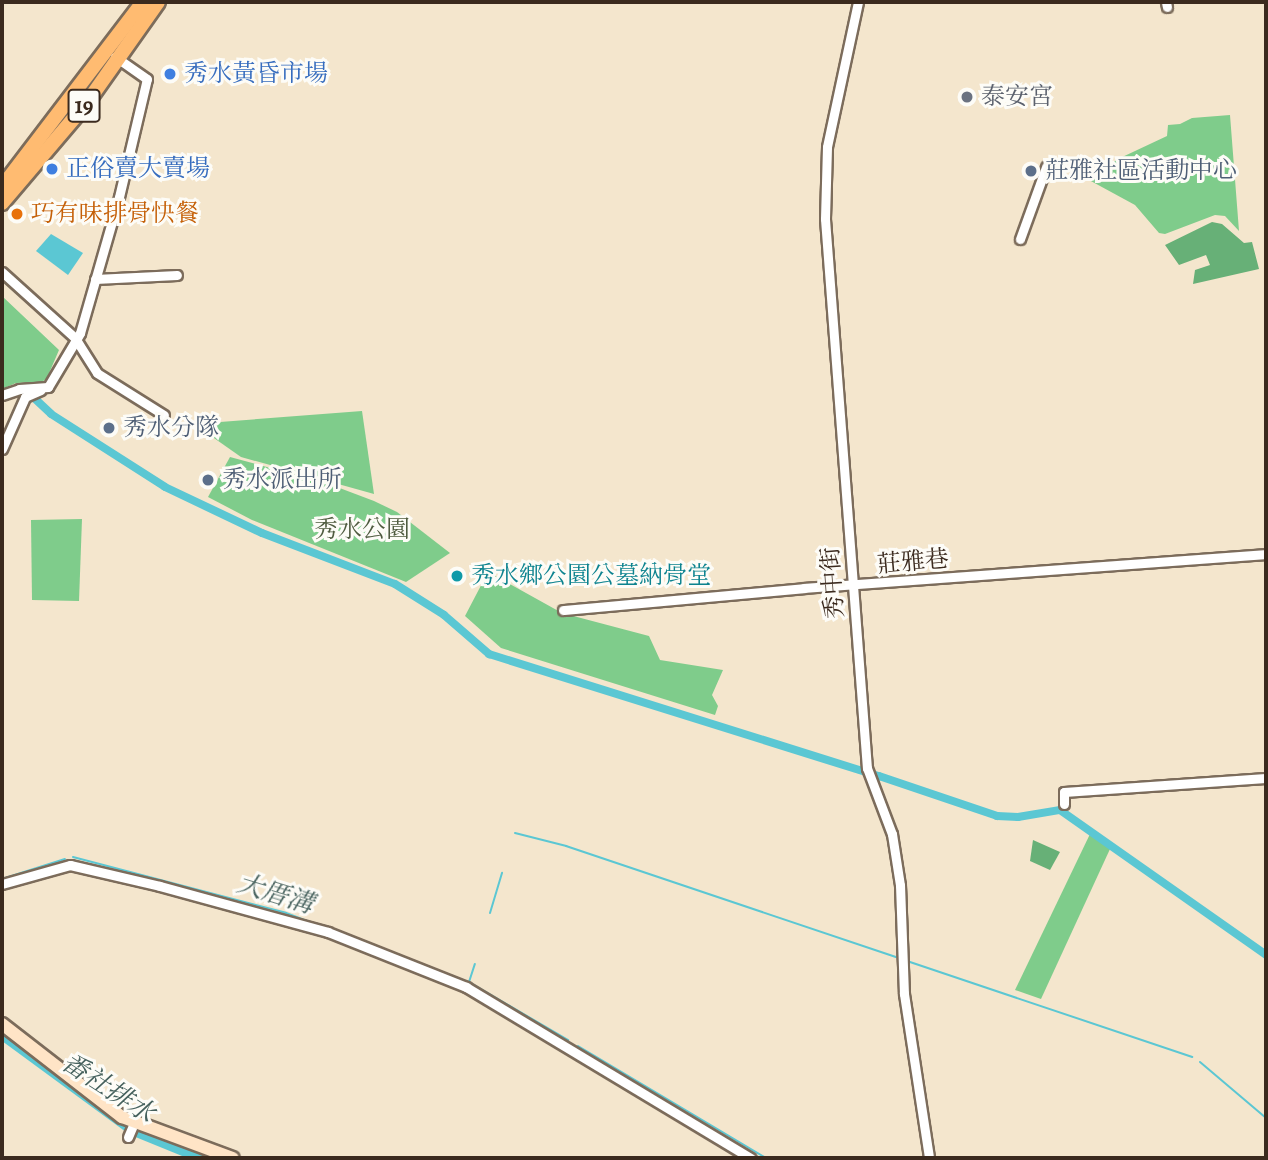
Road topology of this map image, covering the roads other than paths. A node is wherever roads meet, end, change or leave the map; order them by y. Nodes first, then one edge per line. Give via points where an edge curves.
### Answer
1 (858, 2) edge
2 (151, 3) edge
3 (110, 55) junction
4 (1045, 167) dead end
5 (2, 187) edge
6 (2, 203) edge
7 (1020, 239) dead end
8 (2, 272) edge
9 (177, 275) dead end
10 (95, 279) junction
11 (75, 338) junction
12 (48, 387) junction
13 (2, 395) edge
14 (164, 415) dead end
15 (2, 450) edge
16 (1266, 554) edge
17 (852, 586) junction
18 (563, 610) dead end
19 (1266, 778) edge
20 (1064, 804) dead end
21 (2, 884) edge
22 (2, 1024) edge
23 (134, 1123) junction
24 (128, 1137) dead end
25 (233, 1158) edge
26 (751, 1158) edge
27 (929, 1158) edge

1 - 17 street, 秀中街 via 827,147 825,219
2 - 3 main road, 19
3 - 5 main road, 19
3 - 6 main road, 19 via 86,104
3 - 10 street via 147,79
4 - 7 street
8 - 11 street
9 - 10 street
10 - 11 street
11 - 12 street
11 - 14 street via 97,373
12 - 13 street
12 - 15 street via 25,397
16 - 17 street, 莊雅巷
17 - 18 street, 莊雅巷
17 - 27 street, 秀中街 via 867,768 892,834 900,885 904,994
19 - 20 street via 1065,792
21 - 26 street via 70,865 328,932 466,987
22 - 23 street
23 - 24 street
23 - 25 street

